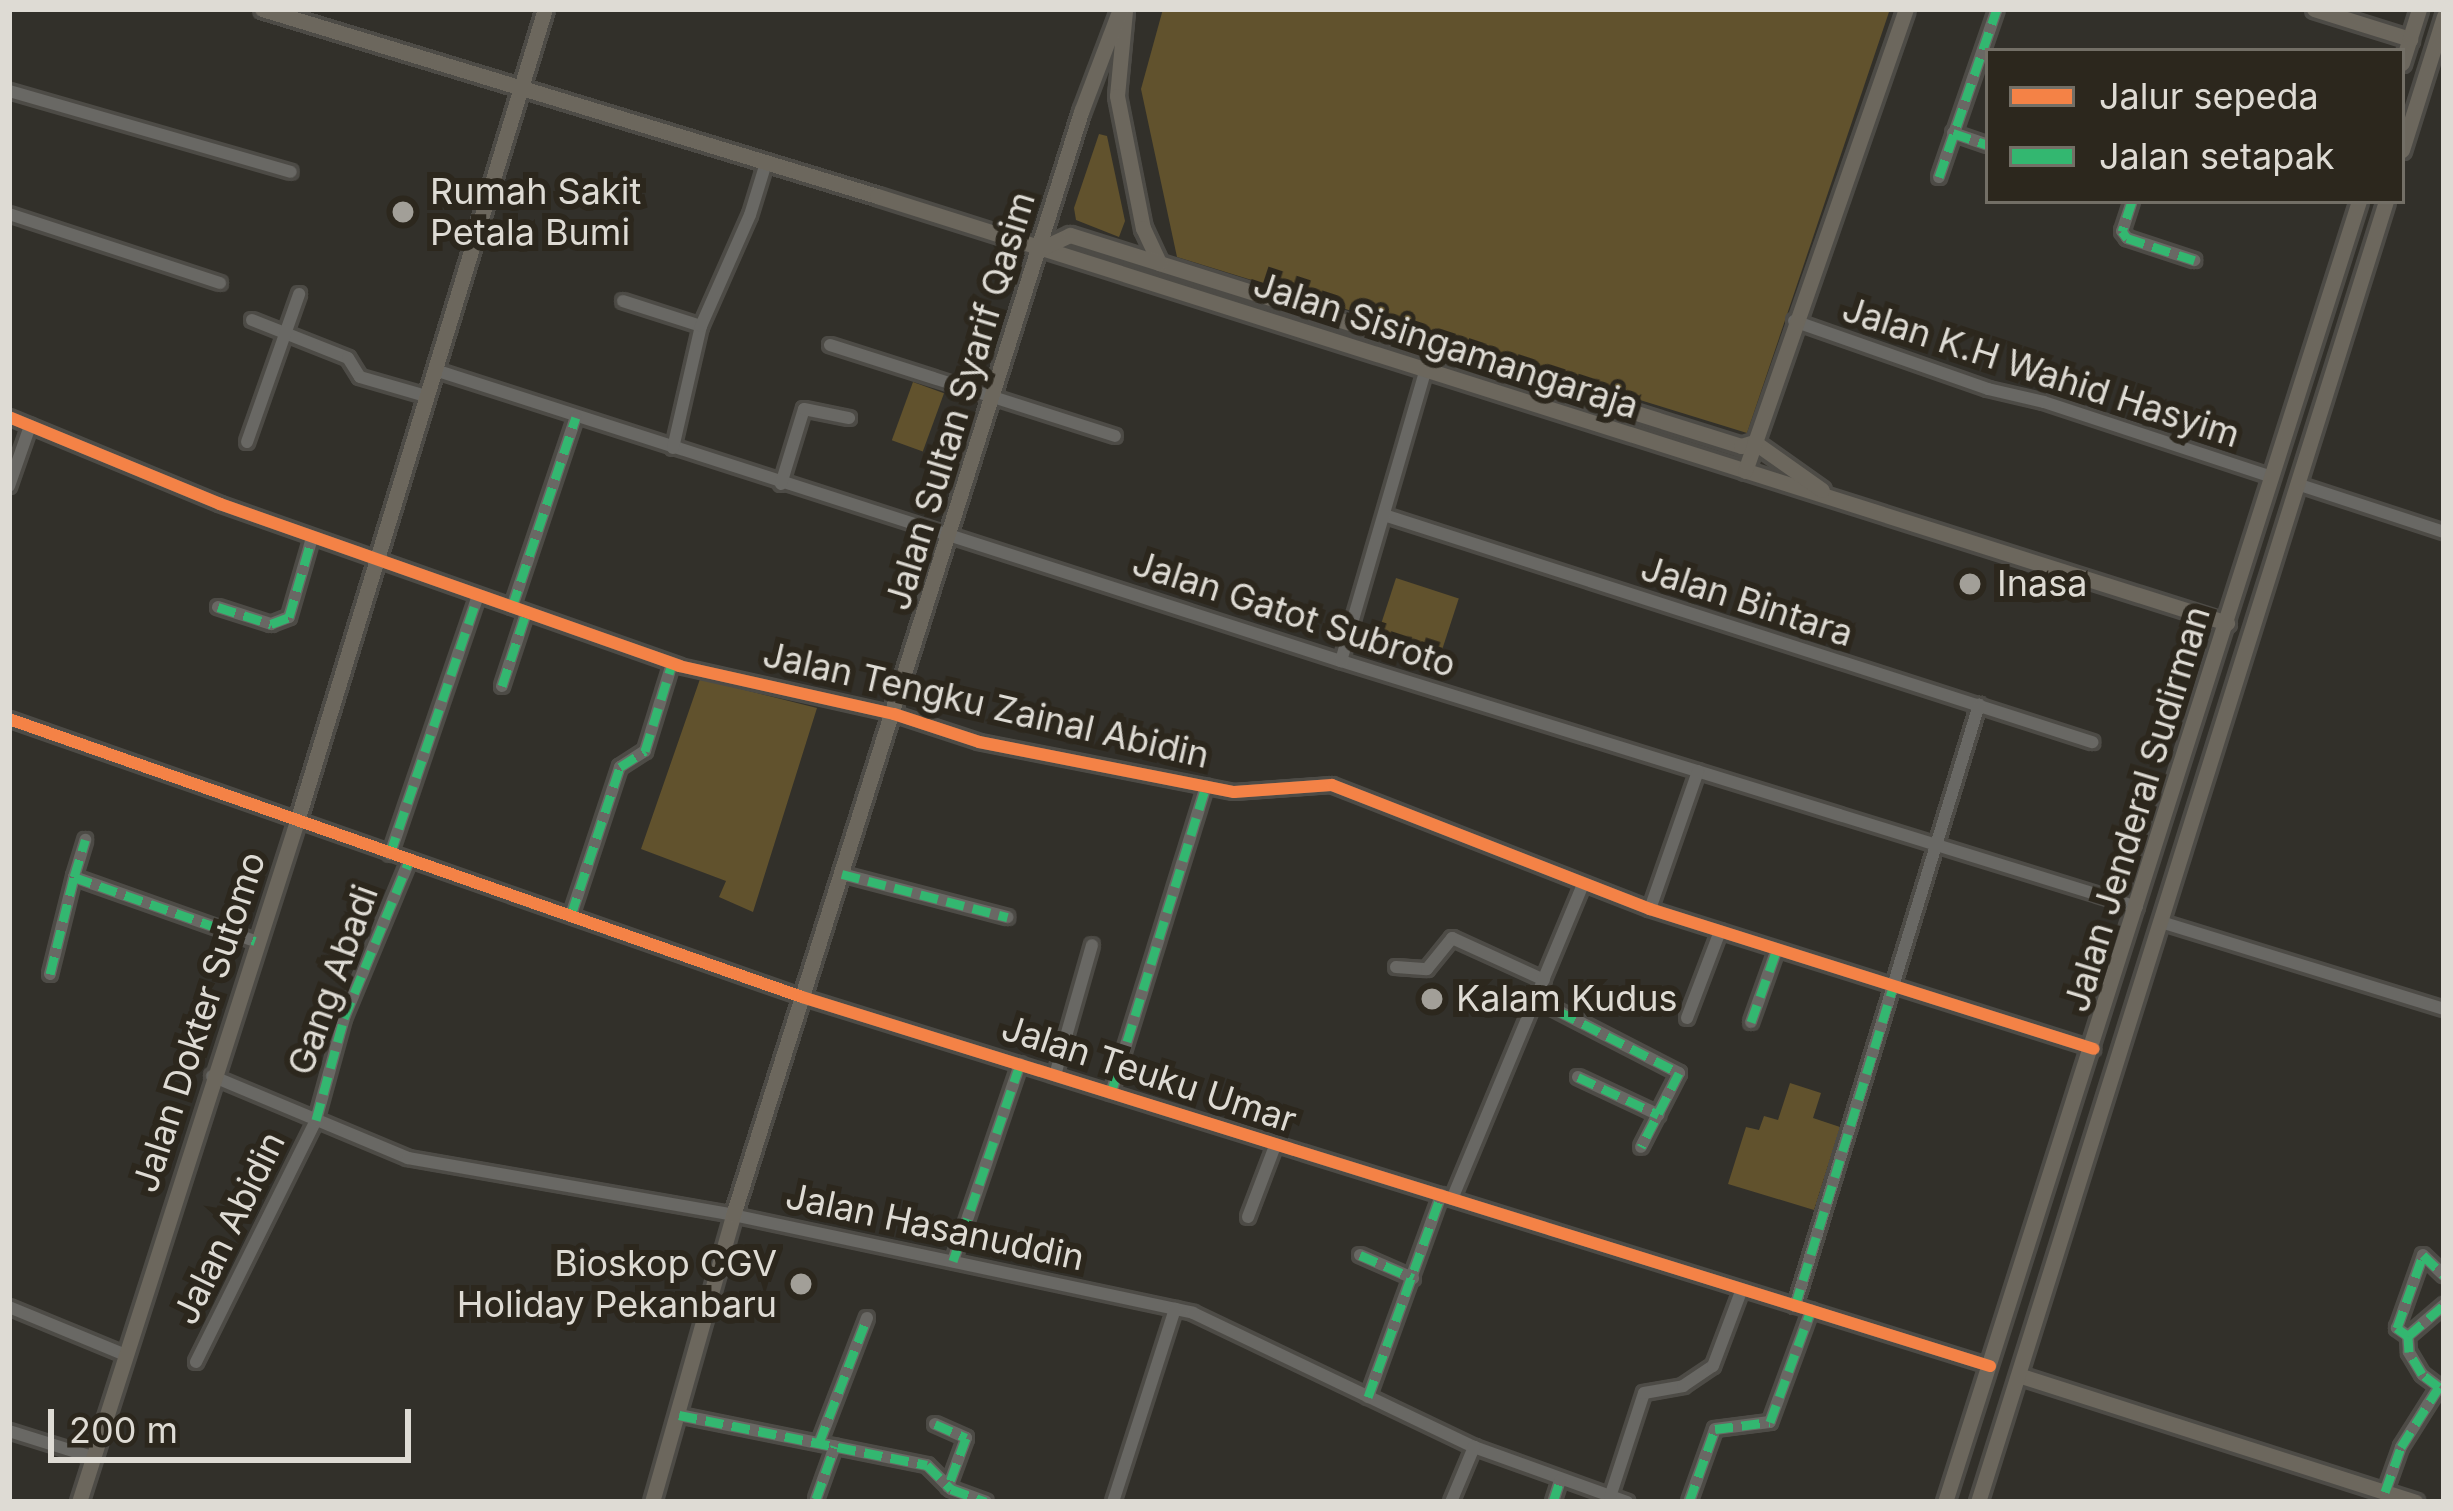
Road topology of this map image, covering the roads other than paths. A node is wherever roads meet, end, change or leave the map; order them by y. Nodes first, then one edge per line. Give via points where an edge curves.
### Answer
1 (545, 9) edge
2 (1122, 9) edge
3 (1906, 9) edge
4 (1997, 9) edge
5 (2314, 9) edge
6 (2419, 9) edge
7 (267, 10) edge
8 (2443, 24) edge
9 (2410, 39) junction
10 (1987, 48) edge
11 (2405, 54) edge
12 (1981, 71) edge
13 (522, 88) junction
14 (9, 91) edge
15 (1954, 133) junction
16 (2405, 141) edge
17 (1985, 144) edge
18 (766, 163) junction
19 (291, 172) dead end
20 (1939, 177) dead end
21 (2131, 204) edge
22 (2358, 204) edge
23 (2385, 204) edge
24 (9, 214) edge
25 (1040, 249) junction
26 (2194, 260) dead end
27 (1160, 263) junction
28 (220, 283) dead end
29 (299, 294) dead end
30 (623, 301) dead end
31 (252, 320) dead end
32 (1794, 321) junction
33 (700, 326) junction
34 (285, 333) junction
35 (1398, 338) junction
36 (830, 345) dead end
37 (1426, 369) junction
38 (435, 370) junction
39 (426, 396) junction
40 (993, 398) junction
41 (9, 417) edge
42 (576, 417) junction
43 (849, 418) dead end
44 (30, 426) junction
45 (1115, 436) dead end
46 (247, 442) dead end
47 (1754, 442) junction
48 (673, 448) junction
49 (1744, 471) junction
50 (2272, 477) junction
51 (782, 484) junction
52 (2297, 484) junction
53 (9, 486) edge
54 (1834, 499) junction
55 (1384, 515) junction
56 (2444, 532) edge
57 (949, 535) junction
58 (312, 538) junction
59 (375, 560) junction
60 (478, 596) junction
61 (218, 607) dead end
62 (519, 610) junction
63 (2227, 623) junction
64 (1341, 661) junction
65 (672, 664) junction
66 (502, 686) dead end
67 (1979, 705) junction
68 (894, 714) junction
69 (9, 719) edge
70 (2092, 742) dead end
71 (1698, 771) junction
72 (1206, 785) junction
73 (297, 820) junction
74 (85, 840) dead end
75 (1937, 844) junction
76 (390, 854) junction
77 (409, 861) junction
78 (842, 874) junction
79 (74, 878) junction
80 (1582, 884) junction
81 (2137, 907) junction
82 (1650, 909) junction
83 (571, 915) junction
84 (1007, 917) dead end
85 (2161, 922) junction
86 (1720, 932) junction
87 (255, 941) junction
88 (1093, 945) dead end
89 (1777, 949) junction
90 (1396, 967) dead end
91 (50, 974) dead end
92 (1544, 980) junction
93 (1893, 987) junction
94 (802, 997) junction
95 (1535, 999) junction
96 (2444, 1009) edge
97 (1687, 1018) dead end
98 (1751, 1022) dead end
99 (2093, 1049) junction
100 (1020, 1064) junction
101 (212, 1076) junction
102 (1054, 1076) junction
103 (1578, 1077) dead end
104 (1111, 1094) junction
105 (1659, 1115) junction
106 (316, 1120) junction
107 (1275, 1146) junction
108 (1640, 1147) dead end
109 (1447, 1197) junction
110 (733, 1215) junction
111 (1248, 1217) dead end
112 (1360, 1255) dead end
113 (953, 1261) junction
114 (2444, 1275) edge
115 (1413, 1278) junction
116 (1742, 1289) junction
117 (2444, 1305) edge
118 (1796, 1306) junction
119 (9, 1307) edge
120 (1175, 1309) junction
121 (1810, 1310) junction
122 (867, 1318) dead end
123 (2002, 1330) junction
124 (2408, 1336) junction
125 (2033, 1339) junction
126 (123, 1354) junction
127 (196, 1362) dead end
128 (1988, 1375) junction
129 (2018, 1384) junction
130 (1368, 1397) junction
131 (679, 1415) junction
132 (935, 1424) dead end
133 (9, 1431) edge
134 (819, 1443) junction
135 (835, 1446) junction
136 (1474, 1447) junction
137 (92, 1457) junction
138 (1560, 1480) junction
139 (2385, 1492) junction
140 (949, 1493) edge
141 (1610, 1497) junction
142 (816, 1499) edge
143 (79, 1502) edge
144 (652, 1502) edge
145 (986, 1502) edge
146 (1113, 1502) edge
147 (1451, 1502) edge
148 (1553, 1502) edge
149 (1627, 1502) edge
150 (1689, 1502) edge
151 (1945, 1502) edge
152 (1978, 1502) edge
153 (2415, 1502) edge

1 - 13 main road, Jalan Dokter Sutomo
2 - 25 main road, Jalan Sultan Syarif Qasim
2 - 27 main road via 1117,96 1143,228
3 - 32 main road
4 - 10 street
5 - 9 main road
6 - 9 main road
7 - 13 main road, Jalan Sisingamangaraja
8 - 16 main road
9 - 11 main road
12 - 15 street
13 - 18 main road, Jalan Sisingamangaraja
13 - 38 main road, Jalan Dokter Sutomo
14 - 19 street
15 - 17 street
15 - 20 street
18 - 25 main road, Jalan Sisingamangaraja
18 - 33 street
21 - 26 street via 2127,238
22 - 50 main road, Jalan Jenderal Sudirman
23 - 52 main road, Jalan Jenderal Sudirman
24 - 28 street
25 - 27 main road, Jalan Sisingamangaraja via 1070,235
25 - 37 main road, Jalan Sisingamangaraja
25 - 40 main road, Jalan Sultan Syarif Qasim
27 - 35 main road, Jalan Sisingamangaraja
29 - 34 street
30 - 33 street
31 - 34 street
32 - 47 main road
32 - 50 street, Jalan K.H Wahid Hasyim
33 - 48 street
34 - 39 street via 348,358 360,377
34 - 46 street
35 - 37 main road
35 - 47 main road, Jalan Sisingamangaraja via 1741,446
36 - 40 street
37 - 49 main road, Jalan Sisingamangaraja
37 - 55 street
38 - 39 main road, Jalan Dokter Sutomo
38 - 42 street, Jalan Gatot Subroto
39 - 59 main road, Jalan Dokter Sutomo
40 - 45 street
40 - 57 main road, Jalan Sultan Syarif Qasim
41 - 44 street, Jalan Tengku Zainal Abidin
42 - 48 street, Jalan Gatot Subroto
42 - 62 street
43 - 51 street via 804,409
44 - 53 street
44 - 58 street, Jalan Tengku Zainal Abidin
47 - 49 main road
47 - 54 main road, Jalan Sisingamangaraja
48 - 51 street, Jalan Gatot Subroto
49 - 54 main road, Jalan Sisingamangaraja
50 - 63 main road, Jalan Jenderal Sudirman
51 - 57 street, Jalan Gatot Subroto
52 - 56 street
52 - 85 main road, Jalan Jenderal Sudirman
54 - 63 main road, Jalan Sisingamangaraja
55 - 64 street
55 - 67 street, Jalan Bintara
57 - 64 street, Jalan Gatot Subroto
57 - 68 main road, Jalan Sultan Syarif Qasim
58 - 59 street, Jalan Tengku Zainal Abidin
58 - 61 street via 289,617 271,624
59 - 60 street, Jalan Tengku Zainal Abidin
59 - 73 main road, Jalan Dokter Sutomo
60 - 62 street, Jalan Tengku Zainal Abidin
60 - 76 street
62 - 65 street, Jalan Tengku Zainal Abidin
62 - 66 street
63 - 81 main road, Jalan Jenderal Sudirman
64 - 71 street, Jalan Gatot Subroto
65 - 68 street, Jalan Tengku Zainal Abidin
65 - 83 street via 645,752 620,767
67 - 70 street, Jalan Bintara
67 - 75 street
68 - 72 street, Jalan Tengku Zainal Abidin via 979,742
68 - 78 main road, Jalan Sultan Syarif Qasim
69 - 73 street, Jalan Teuku Umar
71 - 75 street, Jalan Gatot Subroto
71 - 82 street
72 - 80 street, Jalan Tengku Zainal Abidin via 1250,795 1333,785
72 - 104 street
73 - 76 street, Jalan Teuku Umar
73 - 87 main road, Jalan Dokter Sutomo
74 - 79 street
75 - 81 street, Jalan Gatot Subroto
75 - 93 street
76 - 77 street, Jalan Teuku Umar
77 - 83 street, Jalan Teuku Umar
77 - 106 street, Gang Abadi via 344,1018
78 - 84 street
78 - 94 main road, Jalan Sultan Syarif Qasim
79 - 87 street
79 - 91 street
80 - 82 street, Jalan Tengku Zainal Abidin
80 - 92 street
81 - 99 main road, Jalan Jenderal Sudirman
82 - 86 street, Jalan Tengku Zainal Abidin
83 - 94 street, Jalan Teuku Umar
85 - 96 street
85 - 125 main road, Jalan Jenderal Sudirman
86 - 89 street, Jalan Tengku Zainal Abidin
86 - 97 street
87 - 101 main road, Jalan Dokter Sutomo
88 - 102 street
89 - 93 street, Jalan Tengku Zainal Abidin
89 - 98 street
90 - 92 street via 1426,969 1453,938
92 - 95 street
93 - 99 street, Jalan Tengku Zainal Abidin
93 - 118 street
94 - 100 street, Jalan Teuku Umar
94 - 110 main road, Jalan Sultan Syarif Qasim
95 - 105 street via 1677,1071
95 - 109 street
99 - 123 main road, Jalan Jenderal Sudirman
100 - 102 street, Jalan Teuku Umar
100 - 113 street
101 - 106 street, Jalan Hasanuddin
101 - 126 main road, Jalan Dokter Sutomo
102 - 104 street, Jalan Teuku Umar
103 - 105 street
104 - 107 street, Jalan Teuku Umar
105 - 108 street
106 - 110 street, Jalan Hasanuddin via 408,1158
106 - 127 street, Jalan Abidin
107 - 109 street, Jalan Teuku Umar
107 - 111 street
109 - 115 street
109 - 116 street, Jalan Teuku Umar
110 - 113 street, Jalan Hasanuddin
110 - 131 main road, Jalan Sultan Syarif Qasim
112 - 115 street
113 - 120 street, Jalan Hasanuddin
114 - 124 street via 2423,1255 2397,1328
115 - 130 street
116 - 118 street, Jalan Teuku Umar
116 - 141 street via 1713,1366 1683,1387 1644,1393
117 - 124 street
118 - 121 street, Jalan Teuku Umar
119 - 126 street
120 - 130 street, Jalan Hasanuddin
120 - 146 street
121 - 128 street, Jalan Teuku Umar
121 - 150 street via 1770,1422 1717,1427
122 - 134 street
123 - 125 main road via 2016,1349
123 - 128 main road, Jalan Jenderal Sudirman
124 - 139 street via 2415,1363 2439,1387
125 - 129 main road, Jalan Jenderal Sudirman
126 - 137 main road, Jalan Dokter Sutomo
128 - 129 main road via 2002,1372
128 - 151 main road, Jalan Jenderal Sudirman
129 - 139 main road
129 - 152 main road, Jalan Jenderal Sudirman
130 - 136 street, Jalan Hasanuddin
131 - 134 street
131 - 144 main road, Jalan Sultan Syarif Qasim
132 - 140 street via 965,1435
133 - 137 street
134 - 135 street
135 - 140 street via 927,1465
135 - 142 street
136 - 138 street, Jalan Hasanuddin
136 - 147 street
137 - 143 main road, Jalan Dokter Sutomo
138 - 141 street, Jalan Hasanuddin
138 - 148 street
139 - 153 main road
140 - 145 street
141 - 149 street, Jalan Hasanuddin

